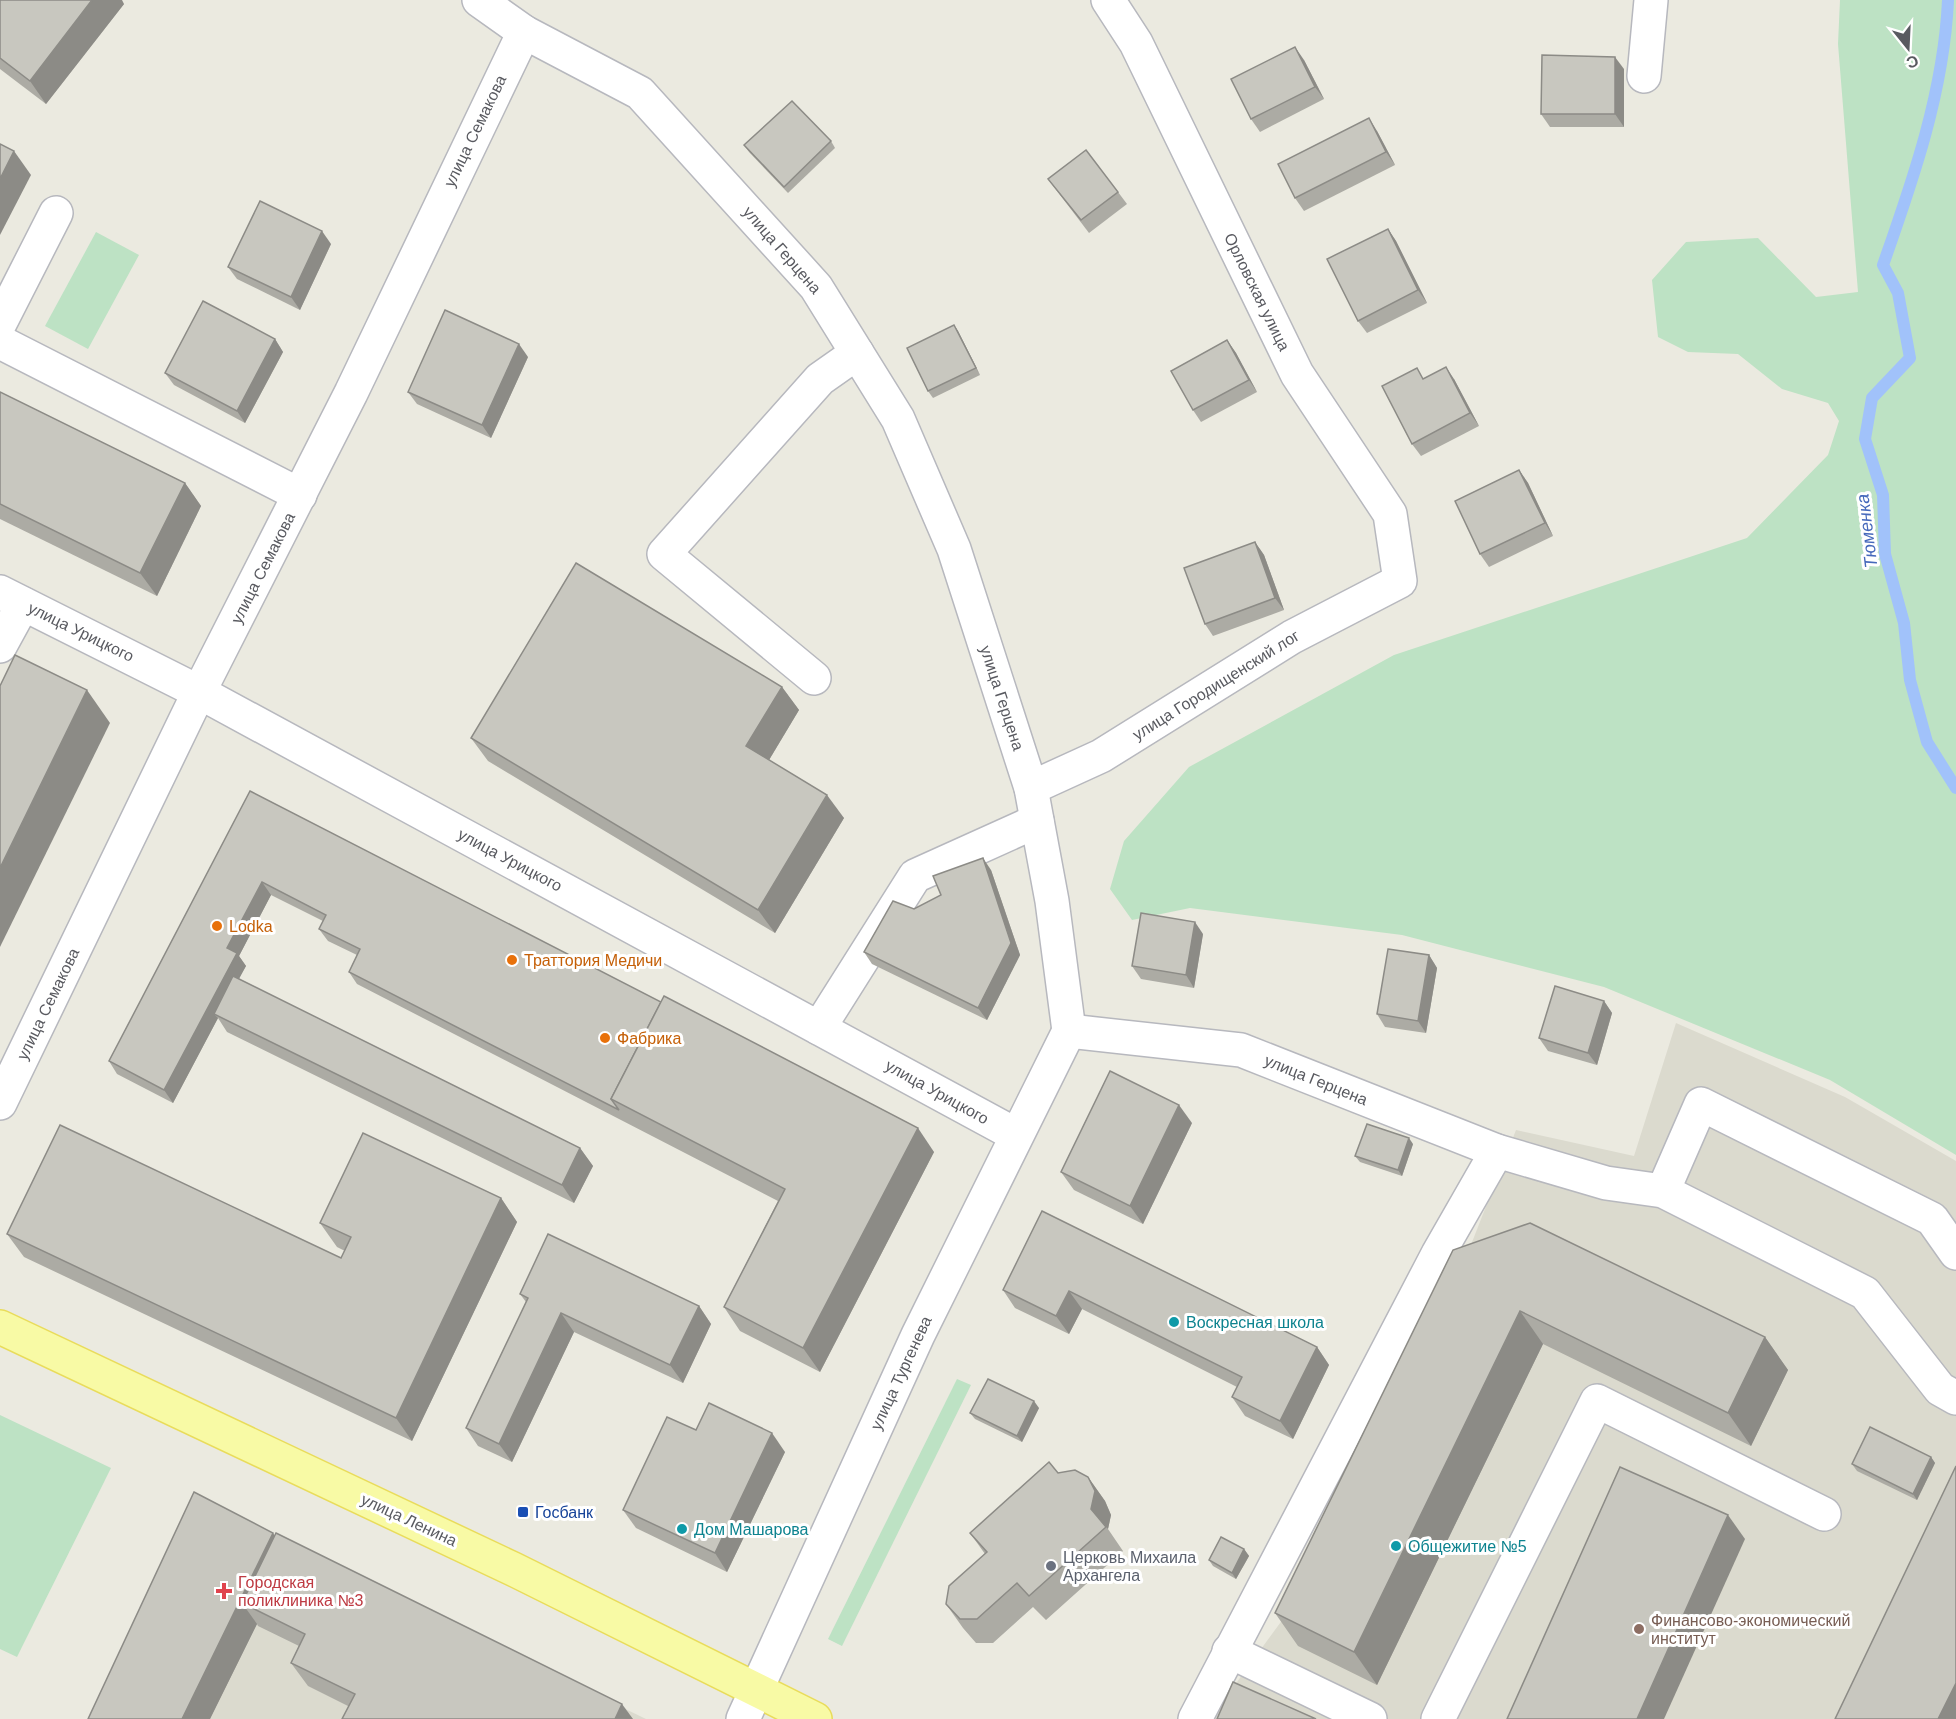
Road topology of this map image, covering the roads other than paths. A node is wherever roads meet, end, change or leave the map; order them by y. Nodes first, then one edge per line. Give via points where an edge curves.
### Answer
1 (479, 0) edge
2 (1108, 0) edge
3 (1651, 0) edge
4 (524, 32) junction
5 (1644, 76) dead end
6 (56, 213) dead end
7 (0, 323) edge
8 (0, 342) edge
9 (857, 353) junction
10 (300, 495) junction
11 (1400, 581) joint
12 (11, 598) edge
13 (0, 646) edge
14 (814, 678) dead end
15 (199, 692) junction
16 (1031, 788) junction
17 (1037, 821) junction
18 (819, 1028) junction
19 (1069, 1031) junction
20 (0, 1103) edge
21 (1016, 1135) junction
22 (1497, 1151) junction
23 (1663, 1191) junction
24 (1956, 1253) edge
25 (0, 1327) edge
26 (1956, 1398) edge
27 (1824, 1514) dead end
28 (1228, 1651) junction
29 (757, 1690) junction
30 (743, 1719) edge
31 (815, 1719) edge
32 (1195, 1719) edge
33 (1370, 1719) edge
34 (1438, 1719) edge

1 - 4 street, улица Герцена
2 - 11 street, Орловская улица via 1136,43 1297,374 1390,514
3 - 5 street
4 - 9 street, улица Герцена via 640,93 816,287
4 - 10 street, улица Семакова
6 - 7 street
8 - 10 street
9 - 14 street via 820,379 664,554
9 - 16 street, улица Герцена via 898,419 954,549
10 - 15 street, улица Семакова
11 - 16 street, улица Городищенский лог via 1292,637 1101,756
12 - 13 street
12 - 15 street, улица Урицкого
15 - 18 street, улица Урицкого
15 - 20 street, улица Семакова
16 - 17 street, улица Герцена
17 - 18 street via 915,876
17 - 19 street, улица Герцена
18 - 21 street, улица Урицкого
19 - 21 street, улица Тургенева
19 - 22 street, улица Герцена via 1241,1050
21 - 29 street, улица Тургенева via 857,1466
22 - 23 street, улица Герцена via 1606,1183
22 - 28 street via 1438,1254
23 - 24 street via 1701,1104 1932,1219
23 - 26 street, улица Герцена via 1865,1293 1940,1389
25 - 29 main road, улица Ленина via 513,1569
27 - 34 street via 1596,1401
28 - 32 street
28 - 33 street
29 - 30 street, улица Тургенева
29 - 31 main road, улица Ленина

